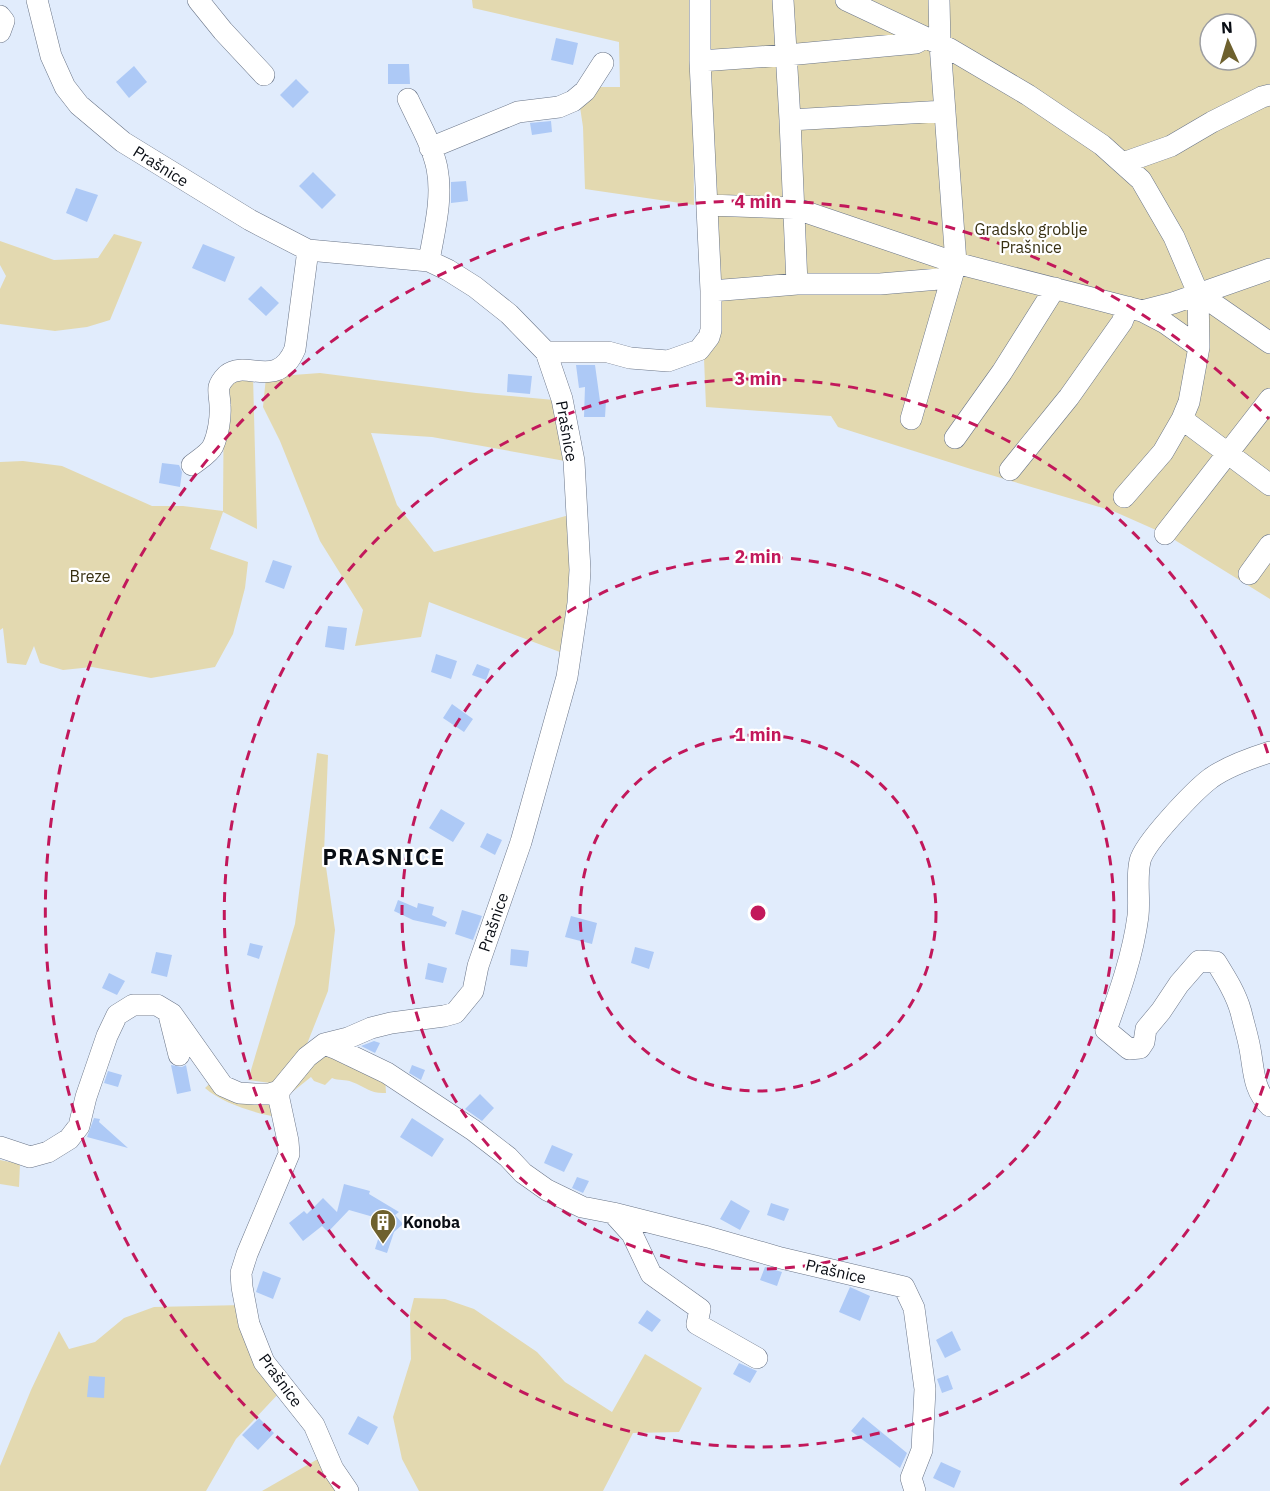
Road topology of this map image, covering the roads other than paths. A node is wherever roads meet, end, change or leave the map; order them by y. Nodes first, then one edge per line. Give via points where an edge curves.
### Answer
1 (37, 0) edge
2 (198, 0) edge
3 (700, 0) edge
4 (783, 0) edge
5 (846, 0) edge
6 (939, 0) edge
7 (0, 16) edge
8 (0, 32) edge
9 (932, 41) junction
10 (787, 55) junction
11 (700, 60) junction
12 (603, 63) dead end
13 (264, 75) dead end
14 (1270, 95) edge
15 (408, 99) dead end
16 (945, 111) junction
17 (790, 120) junction
18 (430, 148) junction
19 (1123, 163) junction
20 (708, 205) junction
21 (794, 208) junction
22 (308, 250) junction
23 (429, 261) junction
24 (1270, 269) edge
25 (953, 271) junction
26 (796, 284) junction
27 (1055, 288) junction
28 (711, 291) junction
29 (1198, 293) junction
30 (1135, 309) junction
31 (1270, 343) edge
32 (1199, 347) junction
33 (546, 352) junction
34 (1270, 399) edge
35 (1182, 418) junction
36 (911, 419) dead end
37 (955, 438) dead end
38 (1229, 453) junction
39 (192, 465) dead end
40 (1010, 470) dead end
41 (1270, 485) edge
42 (1124, 497) dead end
43 (1165, 534) dead end
44 (1270, 545) edge
45 (1249, 574) dead end
46 (1270, 752) edge
47 (168, 1011) junction
48 (324, 1044) junction
49 (179, 1055) dead end
50 (279, 1090) junction
51 (1270, 1106) edge
52 (0, 1147) edge
53 (613, 1213) junction
54 (757, 1358) dead end
55 (348, 1491) edge
56 (915, 1491) edge

1 - 22 street, Prašnice via 51,56 65,87 79,105 123,142 250,220
2 - 13 street
3 - 11 street
4 - 10 street
5 - 9 street
6 - 9 street
7 - 8 street via 4,21
9 - 10 street
9 - 16 street
9 - 19 street via 1028,94
10 - 11 street
10 - 17 street
11 - 20 street
12 - 18 street via 585,91 573,101 559,107 518,112
14 - 19 street via 1171,146
15 - 18 street
16 - 17 street
16 - 25 street
17 - 21 street
18 - 23 street via 437,169 439,200
19 - 29 street via 1141,180 1174,237
20 - 21 street
20 - 28 street
21 - 25 street
21 - 26 street
22 - 23 street, Prašnice
22 - 39 street via 291,357 274,370 241,370 224,377 219,388 220,408 212,449
23 - 33 street, Prašnice via 475,287 509,314
24 - 29 street
25 - 26 street via 880,284
25 - 27 street
25 - 36 street
26 - 28 street
27 - 30 street
27 - 37 street
28 - 33 street via 709,337 706,344 692,353 657,361 608,352
29 - 30 street via 1173,303
29 - 31 street
29 - 32 street
30 - 32 street via 1165,323
30 - 40 street
32 - 35 street via 1189,402
33 - 48 street, Prašnice via 562,399 573,461 580,570 567,677 521,842 473,991 455,1013 391,1023
34 - 38 street
35 - 38 street
35 - 42 street via 1163,452
38 - 41 street
38 - 43 street
44 - 45 street
46 - 51 street via 1212,777 1166,822 1140,859 1134,939 1106,1030 1129,1049 1140,1048 1146,1029 1199,961 1216,962 1240,1010 1255,1084
47 - 49 street
47 - 50 street via 223,1086 239,1093 269,1094
47 - 52 street via 157,1005 133,1005 117,1015 86,1097 80,1126 69,1139 48,1152 30,1157
48 - 50 street, Prašnice via 307,1057
48 - 53 street, Prašnice via 387,1073 473,1130 547,1190 582,1207
50 - 55 street, Prašnice via 289,1154 247,1254 241,1273 242,1287 249,1324 264,1362 314,1425 333,1469
53 - 54 street via 632,1233 651,1274 700,1310 697,1324
53 - 56 street, Prašnice via 904,1287 914,1308 925,1389 922,1450 911,1478

